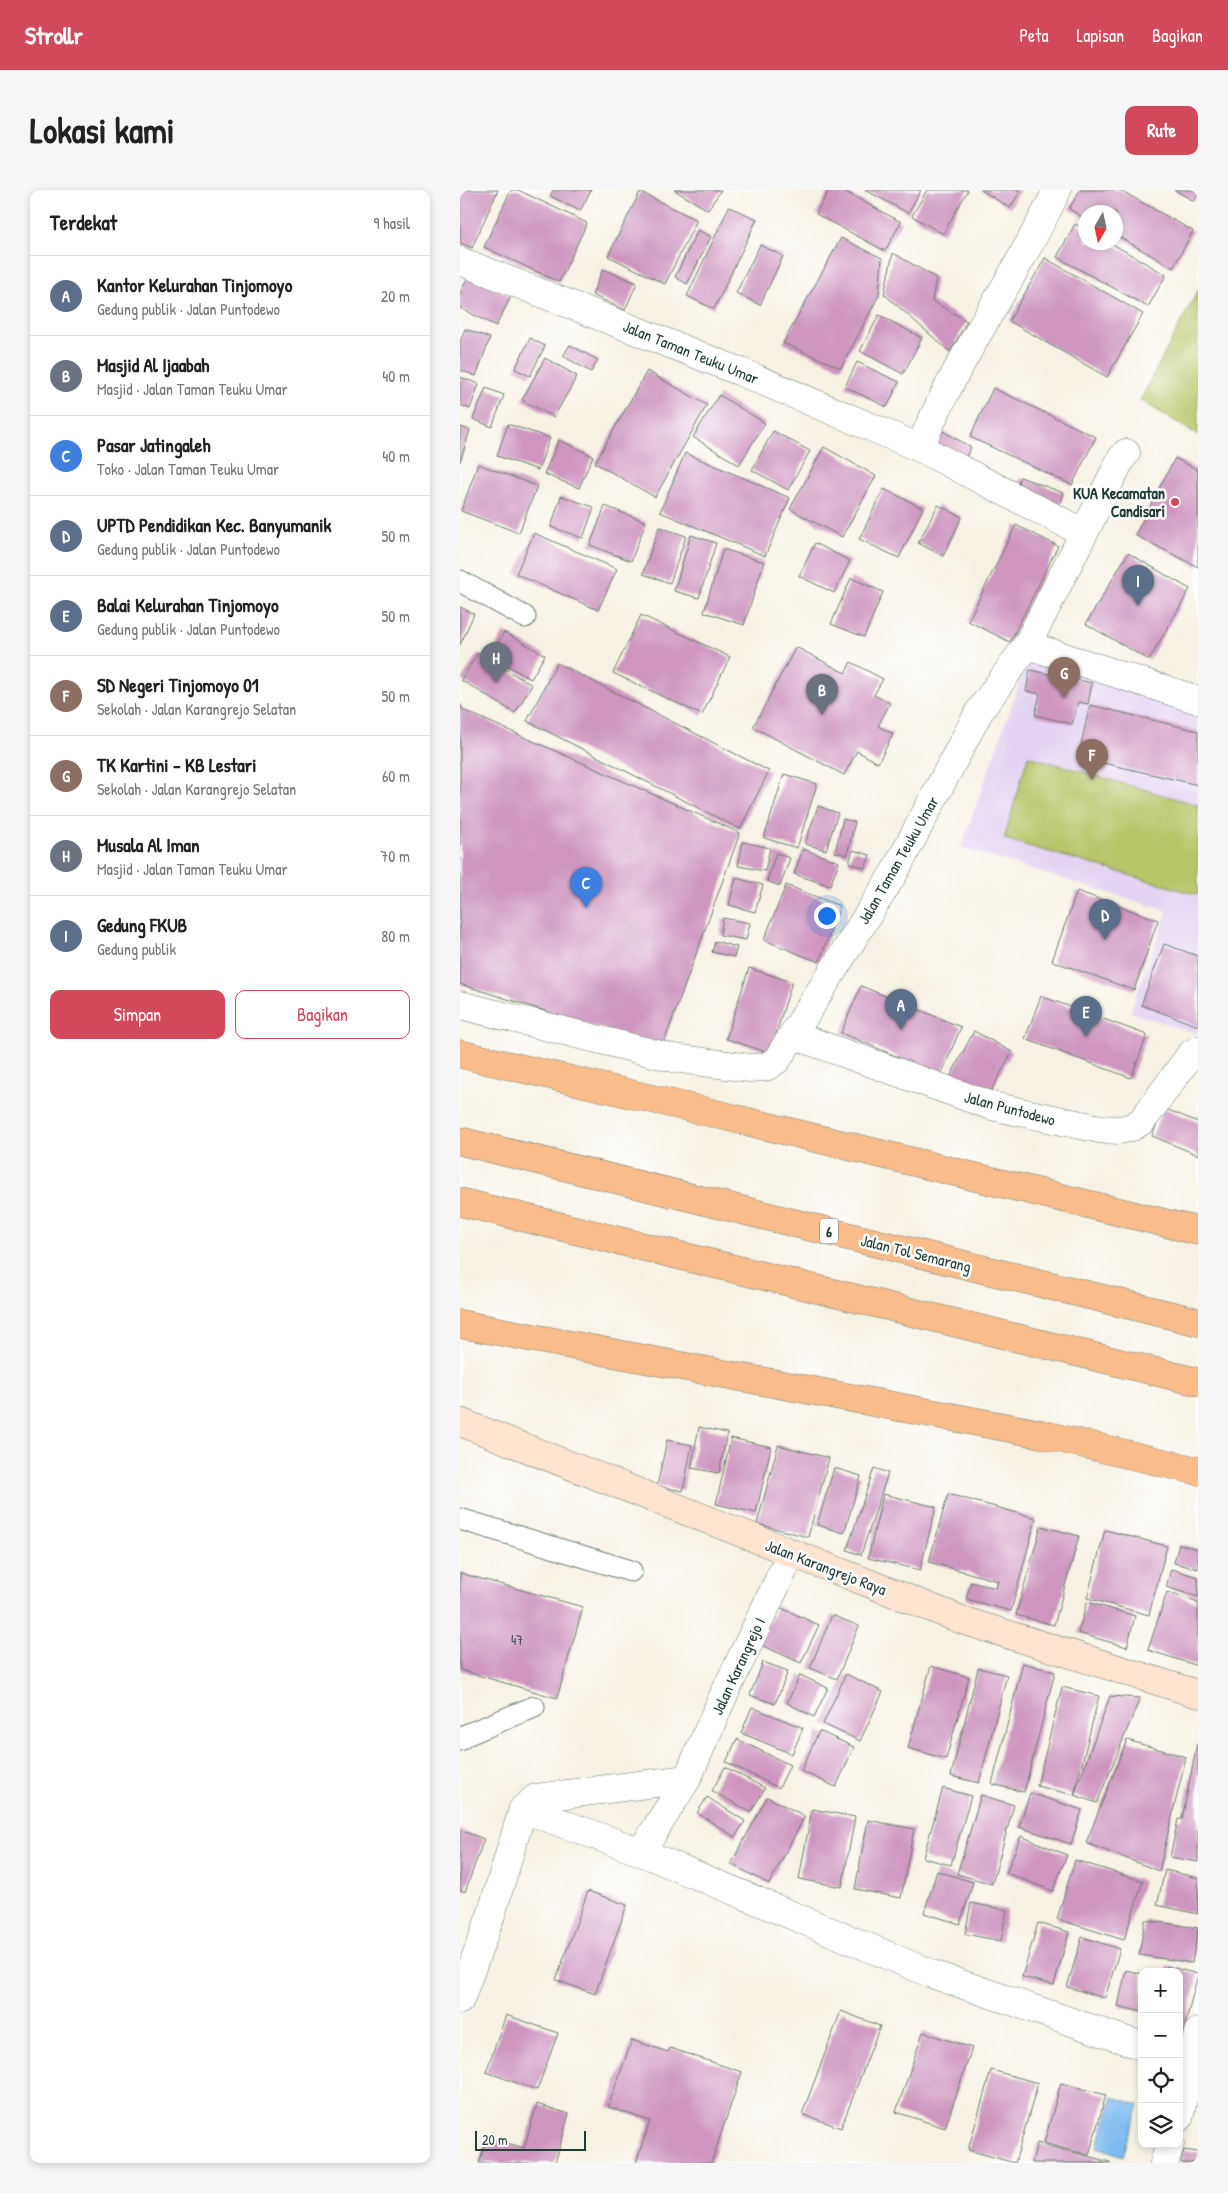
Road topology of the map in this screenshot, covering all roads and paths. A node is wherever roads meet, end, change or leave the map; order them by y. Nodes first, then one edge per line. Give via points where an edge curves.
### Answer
1 (1057, 190) edge
2 (460, 261) edge
3 (920, 448) junction
4 (1126, 453) dead end
5 (1084, 534) junction
6 (460, 581) edge
7 (525, 617) dead end
8 (1027, 644) junction
9 (1198, 700) edge
10 (460, 1005) edge
11 (793, 1035) junction
12 (1198, 1050) edge
13 (460, 1054) edge
14 (460, 1140) edge
15 (460, 1202) edge
16 (1198, 1230) edge
17 (1198, 1322) edge
18 (460, 1324) edge
19 (1198, 1382) edge
20 (460, 1422) edge
21 (1198, 1471) edge
22 (460, 1519) edge
23 (791, 1554) junction
24 (631, 1571) dead end
25 (1198, 1694) edge
26 (534, 1707) dead end
27 (460, 1740) edge
28 (687, 1779) junction
29 (523, 1809) junction
30 (641, 1852) junction
31 (460, 2000) edge
32 (1198, 2032) edge
33 (1138, 2045) edge
34 (1185, 2061) edge
35 (1181, 2103) edge
36 (1169, 2148) edge
37 (1164, 2163) edge

1 - 3 street via 1036,235 935,412
2 - 3 street, Jalan Taman Teuku Umar
3 - 5 street, Jalan Taman Teuku Umar
4 - 5 street
5 - 8 street, Jalan Taman Teuku Umar
6 - 7 lane
8 - 9 street
8 - 11 street, Jalan Taman Teuku Umar via 979,712 894,873
10 - 11 street, Jalan Taman Teuku Umar via 673,1058 750,1068 772,1064
11 - 12 street, Jalan Puntodewo via 992,1106 1100,1129 1120,1130 1132,1128 1142,1121 1190,1054
13 - 16 highway
14 - 17 highway, Jalan Tol Semarang / 6
15 - 19 highway
18 - 21 highway via 1041,1434
20 - 23 main road, Jalan Karangrejo Raya
22 - 24 lane
23 - 25 main road, Jalan Karangrejo Raya via 962,1620
23 - 28 street, Jalan Karangrejo I
26 - 27 lane via 466,1734
28 - 29 street via 536,1798
28 - 30 street, Jalan Karangrejo I
29 - 30 street
29 - 31 street via 491,1915
30 - 33 street via 932,1974
32 - 34 street
34 - 35 street
36 - 37 street

